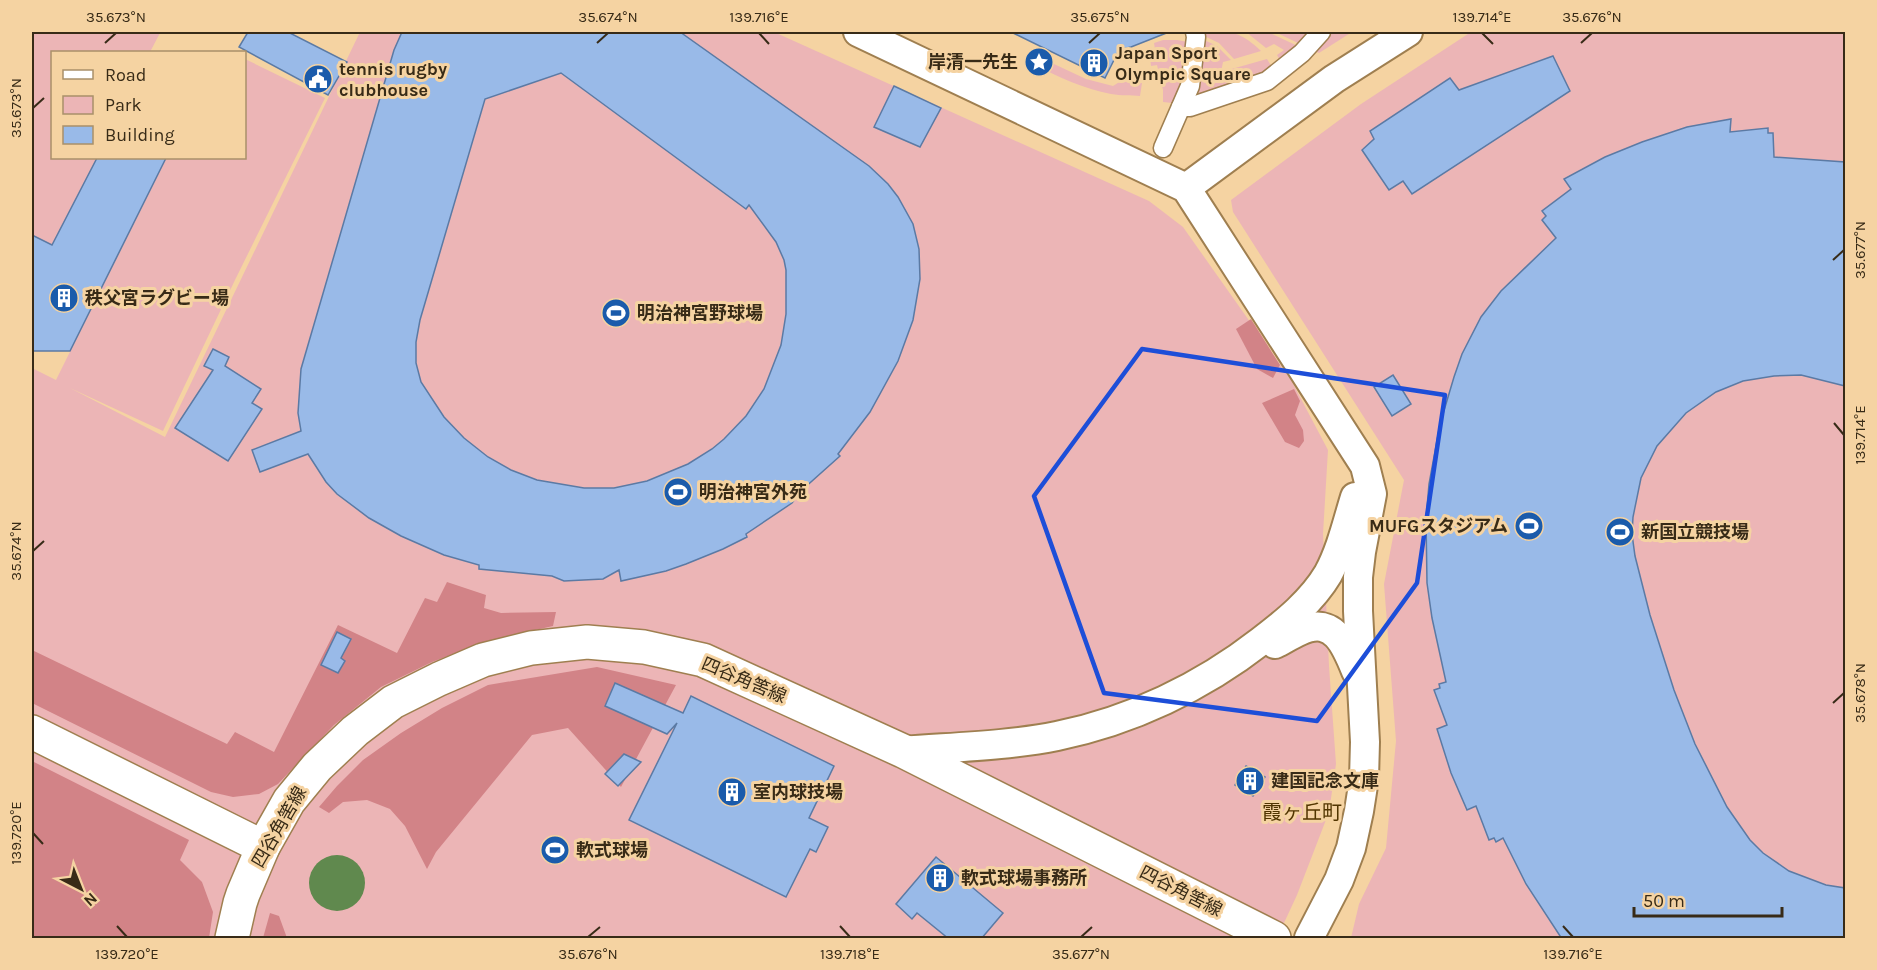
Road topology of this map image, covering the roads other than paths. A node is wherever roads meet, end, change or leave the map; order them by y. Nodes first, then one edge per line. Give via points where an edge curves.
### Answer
1 (858, 32) edge
2 (1195, 32) edge
3 (1321, 32) edge
4 (1407, 32) edge
5 (1181, 107) junction
6 (1163, 148) dead end
7 (1186, 188) junction
8 (1365, 466) junction
9 (1209, 678) junction
10 (1361, 684) junction
11 (32, 732) edge
12 (903, 751) junction
13 (263, 847) junction
14 (232, 939) edge
15 (1274, 939) edge
16 (1309, 939) edge

1 - 7 street
2 - 5 street via 1190,86
3 - 5 street via 1267,81
4 - 7 street
5 - 6 street
7 - 8 street
8 - 9 street via 1341,546 1316,592 1268,636
8 - 10 street via 1372,494 1358,577
9 - 10 street via 1299,631 1318,627 1341,638
9 - 12 street via 1140,711 1057,736
10 - 16 street via 1365,742 1359,811 1339,880
11 - 13 main road
12 - 13 main road, 四谷角筈線 via 703,660 644,647 587,642 531,648 483,660 393,702 317,767 289,801
12 - 15 main road, 四谷角筈線
13 - 14 main road, 四谷角筈線 via 240,903

